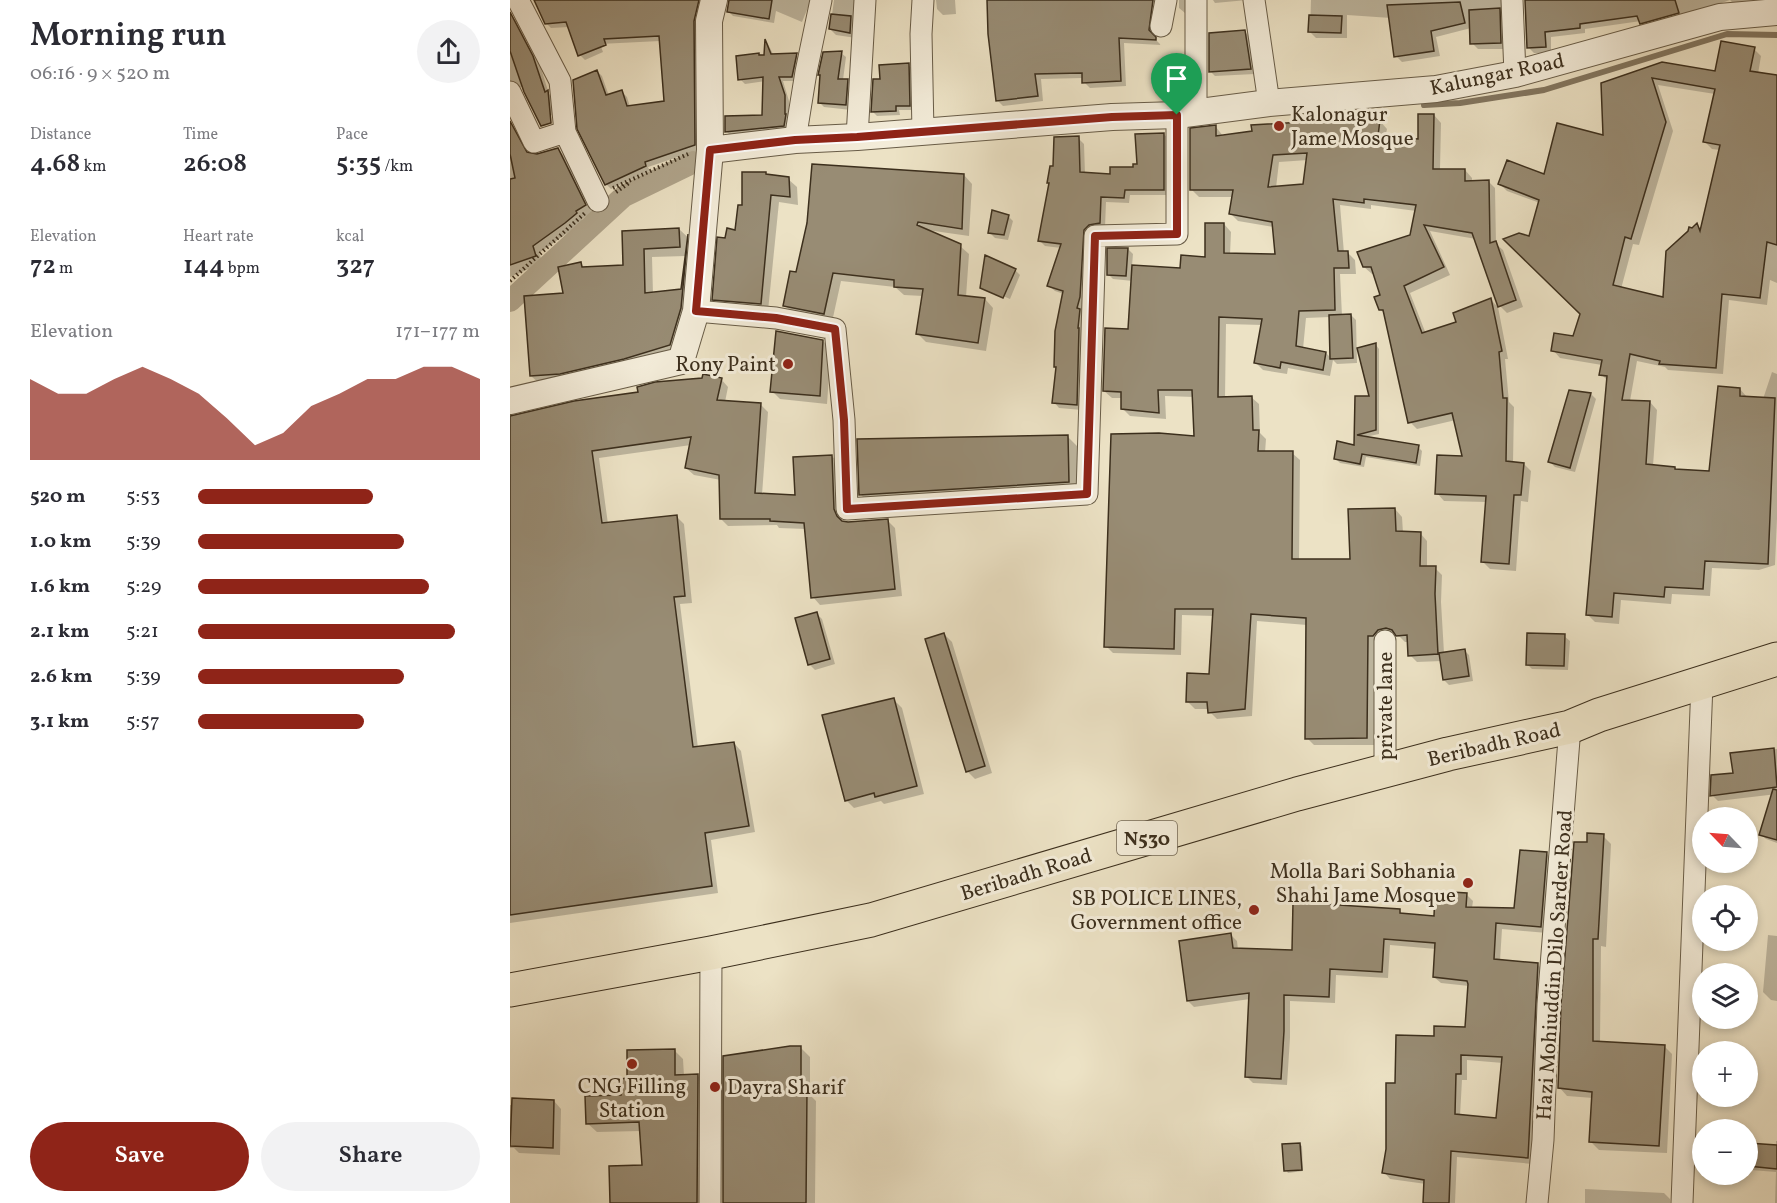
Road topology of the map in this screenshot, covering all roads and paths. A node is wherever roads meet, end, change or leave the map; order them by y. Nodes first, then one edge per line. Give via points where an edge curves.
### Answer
1 (518, 0) edge
2 (714, 0) edge
3 (821, 0) edge
4 (865, 0) edge
5 (923, 0) edge
6 (1166, 0) edge
7 (1196, 0) edge
8 (1254, 0) edge
9 (1512, 0) edge
10 (1777, 12) edge
11 (1161, 26) dead end
12 (1515, 74) junction
13 (510, 92) edge
14 (1269, 103) junction
15 (1187, 113) junction
16 (565, 132) junction
17 (923, 132) junction
18 (857, 137) junction
19 (795, 140) junction
20 (710, 150) junction
21 (598, 201) dead end
22 (696, 311) junction
23 (510, 401) edge
24 (1385, 641) dead end
25 (1777, 659) edge
26 (1702, 683) junction
27 (1570, 727) junction
28 (1385, 771) junction
29 (711, 953) junction
30 (510, 990) edge
31 (710, 1203) edge
32 (1537, 1203) edge
33 (1682, 1203) edge

1 - 16 street via 560,81
2 - 20 street via 709,21
3 - 19 street
4 - 18 street
5 - 17 street
6 - 11 street
7 - 15 street
8 - 14 street
9 - 12 street
10 - 12 street, Kalungar Road via 1720,17
12 - 14 street, Kalungar Road via 1436,89
13 - 16 street via 534,142
14 - 15 street, Kalungar Road
15 - 17 street, Kalungar Road
15 - 22 street via 1177,234 1095,236 1087,494 847,509 835,329 776,318
16 - 21 street
17 - 18 street, Kalungar Road
18 - 19 street, Kalungar Road
19 - 20 street, Kalungar Road
20 - 22 street
22 - 23 street via 681,361
24 - 28 street, private lane
25 - 26 highway, Beribadh Road / N530
26 - 27 highway, Beribadh Road / N530
26 - 33 street
27 - 28 highway, Beribadh Road / N530
27 - 32 street, Hazi Mohiuddin Dilo Sarder Road
28 - 29 highway, Beribadh Road / N530 via 871,920
29 - 30 highway, Beribadh Road / N530
29 - 31 street

